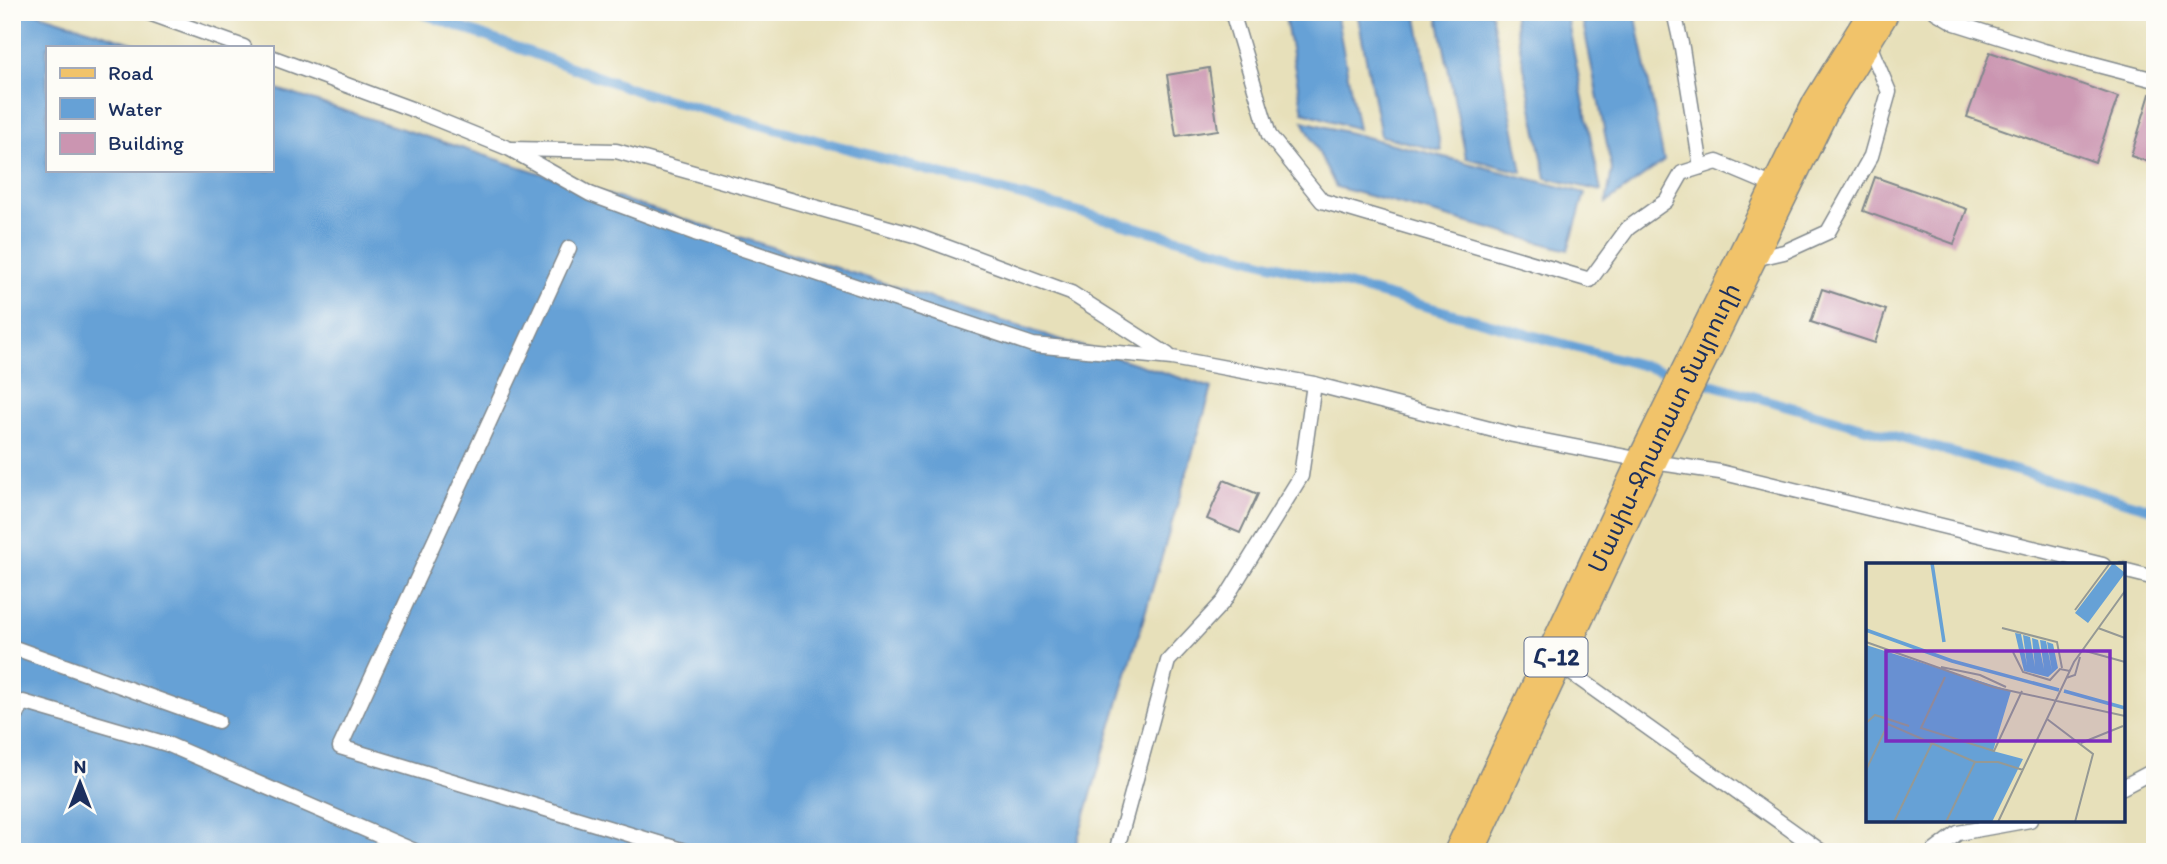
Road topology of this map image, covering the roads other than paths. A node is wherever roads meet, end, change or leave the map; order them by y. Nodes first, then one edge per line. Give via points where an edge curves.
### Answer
1 (146, 12) edge
2 (1232, 12) edge
3 (1674, 12) edge
4 (1936, 12) edge
5 (1872, 23) edge
6 (241, 46) edge
7 (273, 58) edge
8 (2155, 80) edge
9 (510, 149) junction
10 (1701, 167) junction
11 (1781, 189) junction
12 (569, 248) dead end
13 (1745, 261) junction
14 (1172, 358) junction
15 (1314, 384) junction
16 (1655, 446) junction
17 (2095, 563) edge
18 (2125, 570) edge
19 (2155, 578) edge
20 (12, 647) edge
21 (1555, 661) junction
22 (218, 721) dead end
23 (12, 725) edge
24 (2155, 770) edge
25 (2125, 786) edge
26 (2019, 822) edge
27 (417, 852) edge
28 (688, 852) edge
29 (1116, 852) edge
30 (1464, 852) edge
31 (1822, 852) edge
32 (1933, 852) edge

1 - 6 lane
2 - 10 lane via 1269,135 1322,201 1590,280 1628,228 1666,201 1682,173
3 - 10 lane
4 - 8 lane via 1955,23 2044,51
5 - 11 main road, Մասիս-Ջրառատ մայրուղի / Հ-12 via 1821,106
5 - 13 lane via 1889,92 1871,156 1828,232 1784,252
7 - 9 lane
9 - 14 lane via 590,194 1033,345
9 - 14 lane via 616,151 914,235 1071,293
10 - 11 lane via 1717,162
11 - 13 main road, Մասիս-Ջրառատ մայրուղի / Հ-12
12 - 28 lane via 340,747
13 - 16 main road, Մասիս-Ջրառատ մայրուղի / Հ-12
14 - 15 lane
15 - 16 lane via 1513,435
15 - 29 lane via 1301,475 1224,601 1168,661
16 - 17 lane via 1720,472
16 - 21 main road, Մասիս-Ջրառատ մայրուղի / Հ-12
18 - 19 lane
20 - 22 lane
21 - 30 main road, Մասիս-Ջրառատ մայրուղի / Հ-12
21 - 31 lane
23 - 27 lane via 23,702 167,744
24 - 25 lane
26 - 32 lane via 1958,833

